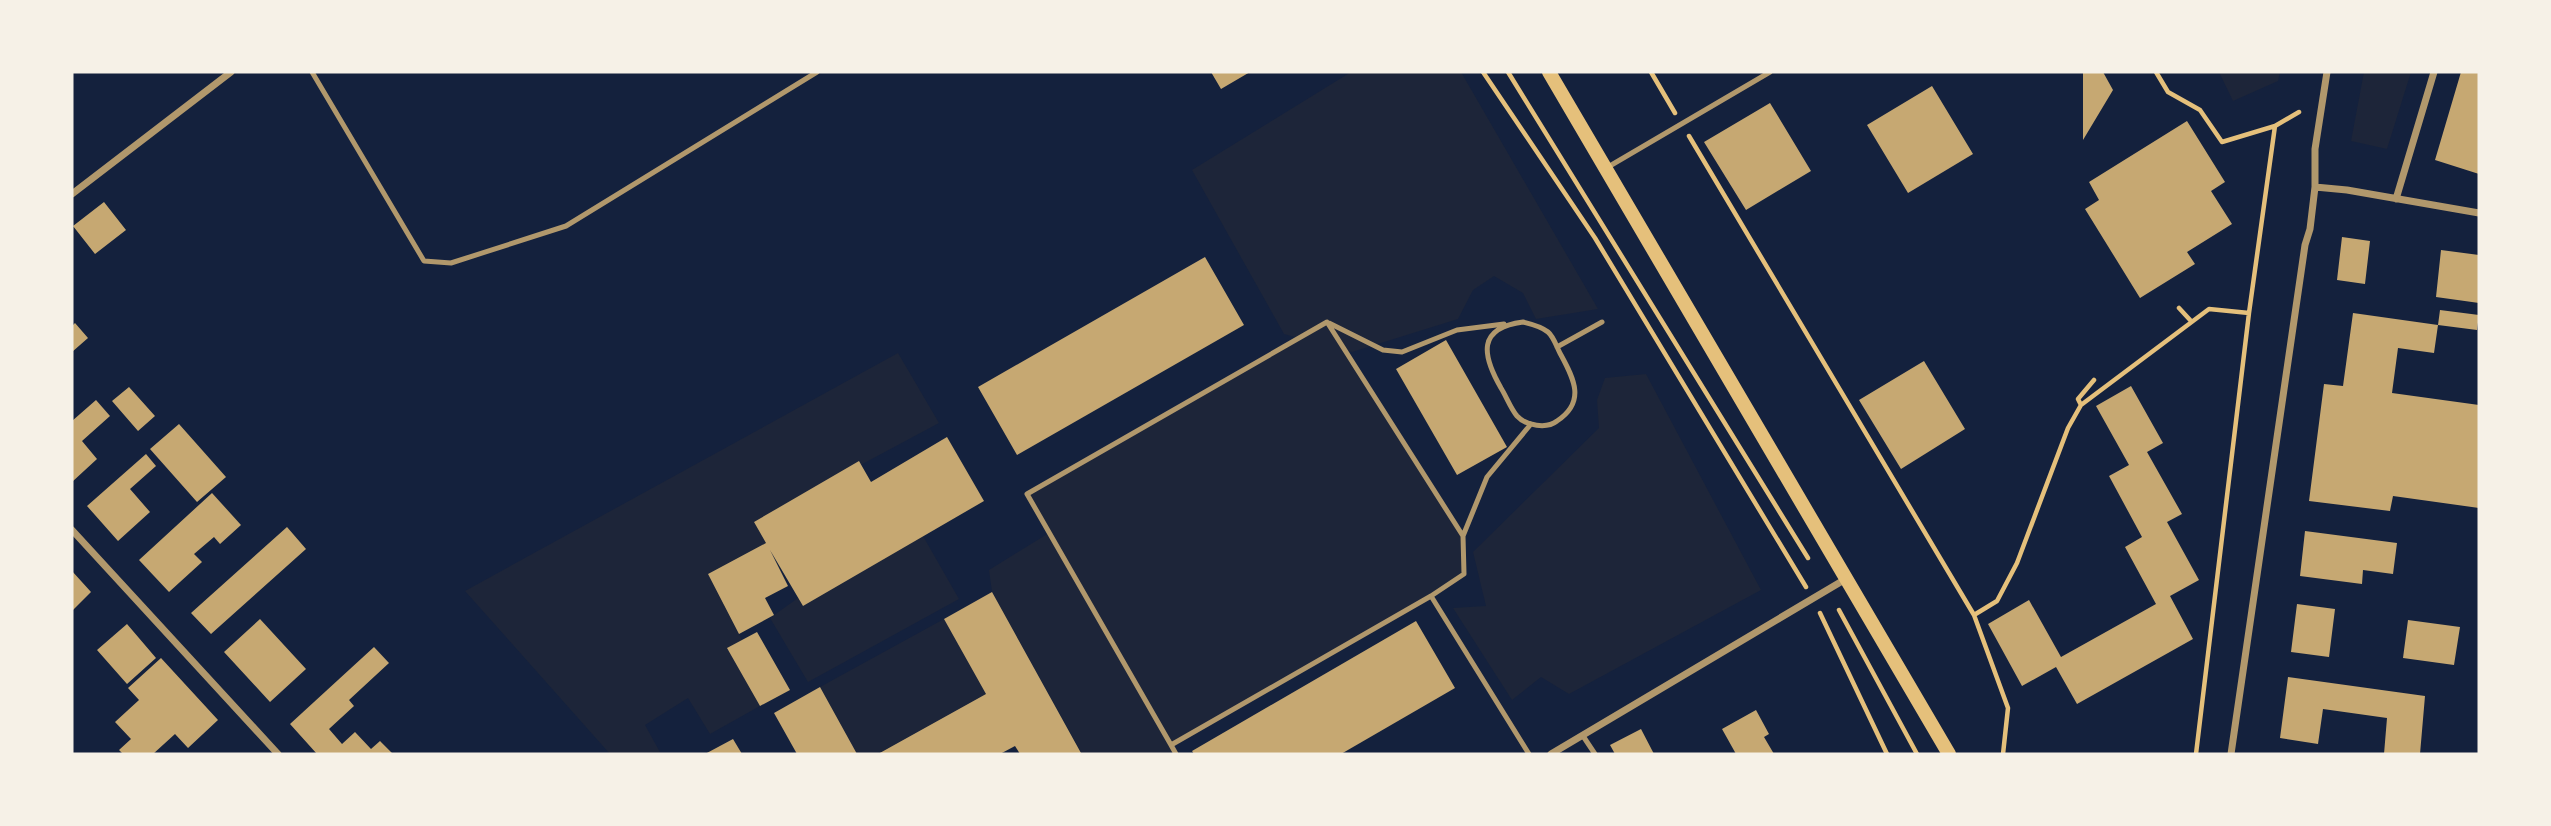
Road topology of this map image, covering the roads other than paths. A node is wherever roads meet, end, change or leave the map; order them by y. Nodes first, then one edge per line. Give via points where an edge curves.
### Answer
1 (231, 72) edge
2 (312, 72) edge
3 (817, 72) edge
4 (1549, 72) edge
5 (1770, 72) edge
6 (2327, 72) edge
7 (2434, 72) edge
8 (1605, 168) junction
9 (2315, 187) junction
10 (72, 194) edge
11 (2396, 198) junction
12 (2479, 213) edge
13 (1327, 322) junction
14 (1602, 322) dead end
15 (1507, 324) junction
16 (1557, 348) junction
17 (1531, 424) junction
18 (72, 530) edge
19 (1463, 536) junction
20 (1844, 580) junction
21 (1431, 596) junction
22 (1583, 736) junction
23 (1171, 745) junction
24 (278, 754) edge
25 (1176, 754) edge
26 (1530, 754) edge
27 (1551, 754) edge
28 (1595, 754) edge
29 (1949, 754) edge
30 (2231, 754) edge

1 - 10 street
2 - 3 lane via 424,261 451,263 566,226
4 - 8 main road
5 - 8 lane
6 - 9 street via 2315,149
7 - 11 street
8 - 20 main road
9 - 11 street
9 - 30 street
11 - 12 street
13 - 15 lane via 1382,350 1402,352 1457,330
13 - 19 lane
13 - 23 lane via 1027,494
14 - 16 lane
15 - 16 lane via 1536,325 1549,333
15 - 17 lane via 1488,342 1486,356 1518,417
16 - 17 lane via 1574,379 1576,394 1554,424
17 - 19 lane via 1487,477
18 - 24 street
19 - 21 lane via 1464,575
20 - 22 street
20 - 29 main road
21 - 23 lane
21 - 26 lane
22 - 27 street
22 - 28 lane
23 - 25 lane

